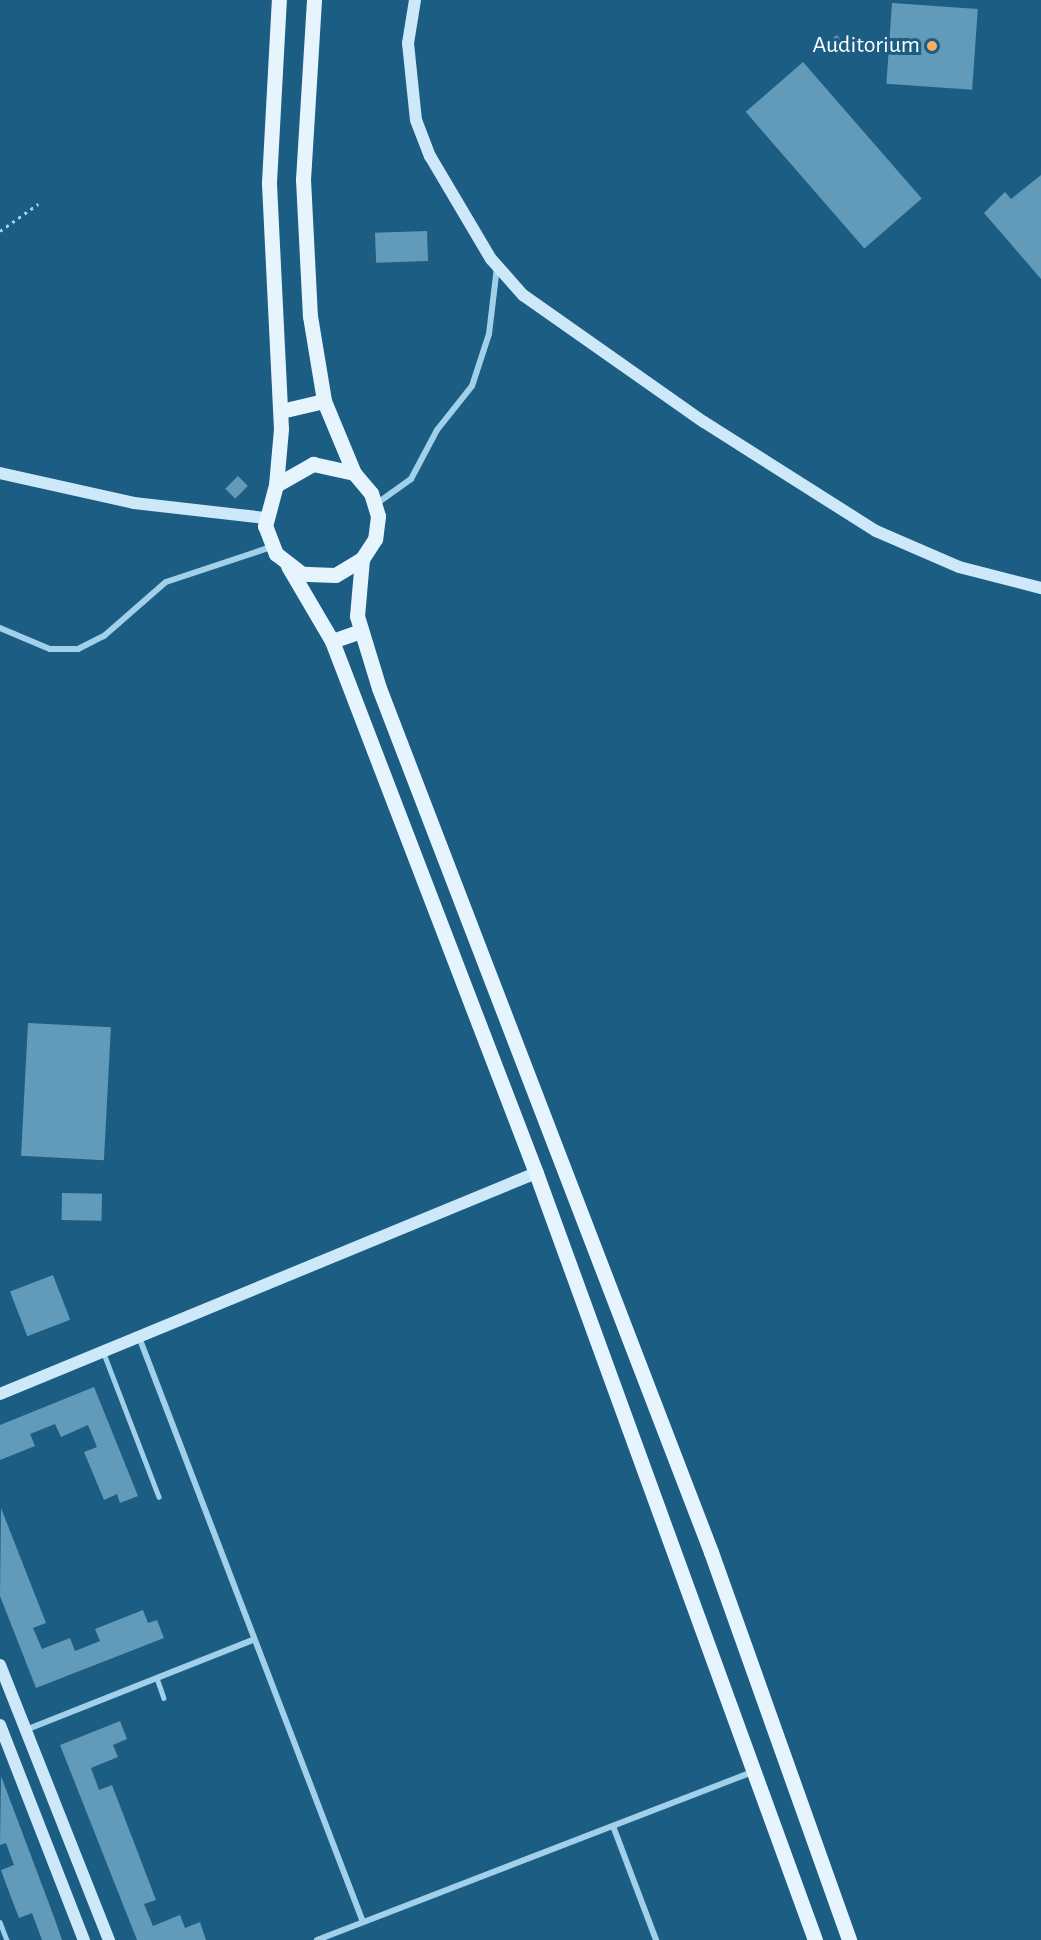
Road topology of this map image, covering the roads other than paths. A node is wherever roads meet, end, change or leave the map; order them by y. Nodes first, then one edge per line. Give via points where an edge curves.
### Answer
1 (279, 0) edge
2 (314, 0) edge
3 (415, 0) edge
4 (497, 266) junction
5 (324, 401) junction
6 (281, 411) junction
7 (0, 473) edge
8 (354, 473) junction
9 (276, 485) junction
10 (376, 504) junction
11 (265, 518) junction
12 (271, 547) junction
13 (362, 559) junction
14 (288, 566) junction
15 (1041, 588) edge
16 (0, 628) edge
17 (361, 631) junction
18 (332, 641) junction
19 (536, 1173) junction
20 (138, 1335) junction
21 (102, 1348) junction
22 (0, 1394) edge
23 (159, 1497) dead end
24 (253, 1640) junction
25 (0, 1665) edge
26 (157, 1678) junction
27 (164, 1698) dead end
28 (0, 1725) edge
29 (28, 1729) junction
30 (755, 1771) junction
31 (613, 1826) junction
32 (0, 1922) edge
33 (363, 1922) junction
34 (7, 1940) edge
35 (84, 1940) edge
36 (110, 1940) edge
37 (317, 1940) edge
38 (656, 1940) edge
39 (815, 1940) edge
40 (849, 1940) edge

1 - 6 main road via 269,182
2 - 5 main road via 303,179 310,316
3 - 4 street via 408,52 416,120 430,156
4 - 10 street via 489,334 472,386 433,436 411,480
4 - 15 street via 524,295 704,422 876,531 959,567
5 - 6 main road
5 - 8 main road
6 - 9 main road
7 - 11 street via 134,503
8 - 9 main road via 313,464
8 - 10 main road
9 - 11 main road
10 - 13 main road via 375,539
11 - 12 main road
12 - 14 main road
12 - 16 street via 166,582 104,636 78,649 50,650
13 - 14 main road via 327,576
13 - 17 main road via 356,587
14 - 18 main road
17 - 18 main road
17 - 40 main road via 711,1552
18 - 19 main road
19 - 20 street
19 - 30 main road
20 - 21 street
20 - 24 street
21 - 22 street
21 - 23 lane
24 - 26 street
24 - 33 street
25 - 29 street
26 - 27 lane
26 - 29 street
28 - 35 street
29 - 36 street
30 - 31 street
30 - 39 main road
31 - 33 street
31 - 38 street
32 - 34 lane
33 - 37 street

